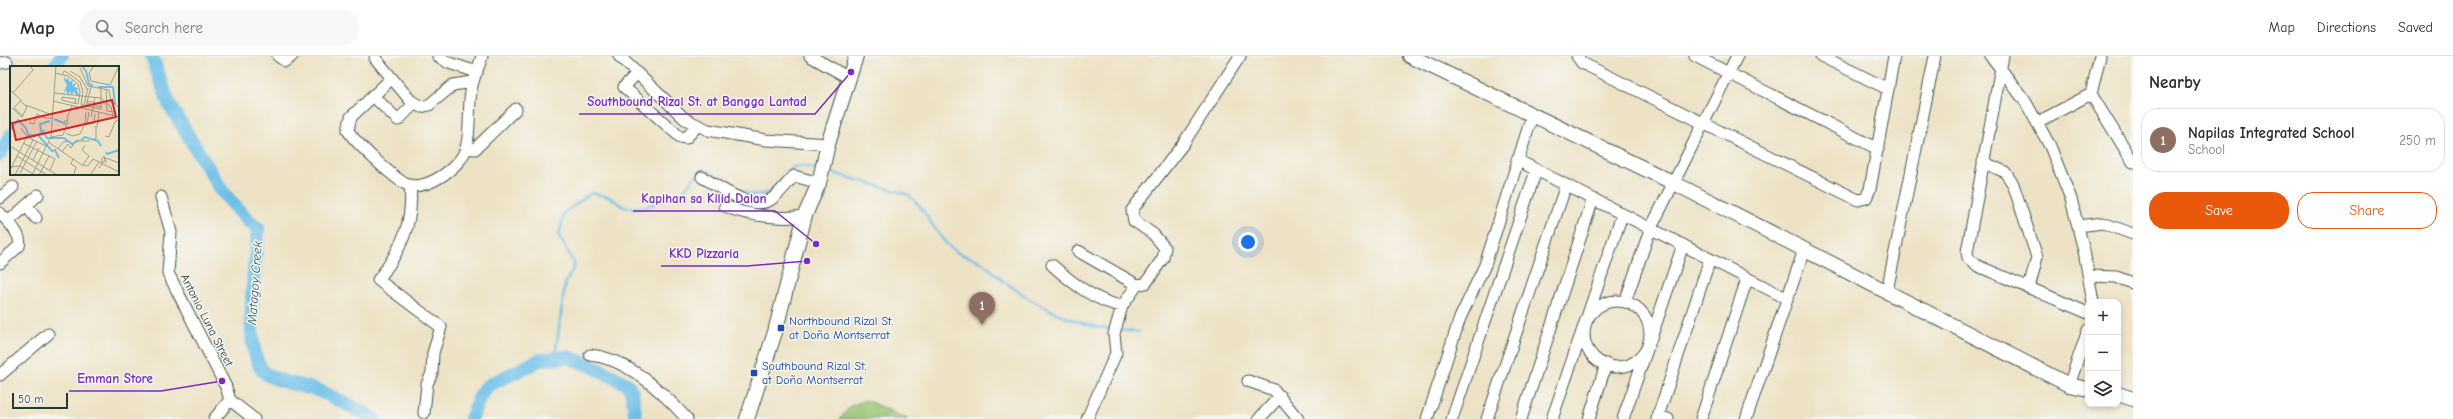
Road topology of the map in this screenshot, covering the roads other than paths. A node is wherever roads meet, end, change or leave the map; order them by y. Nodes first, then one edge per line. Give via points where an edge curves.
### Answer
1 (278, 56) edge
2 (292, 56) edge
3 (438, 56) edge
4 (482, 56) edge
5 (619, 56) edge
6 (810, 56) edge
7 (856, 56) edge
8 (1240, 56) edge
9 (1410, 56) edge
10 (1578, 56) edge
11 (1695, 56) edge
12 (1737, 56) edge
13 (1820, 56) edge
14 (1894, 56) edge
15 (1935, 56) edge
16 (1991, 56) edge
17 (2003, 56) edge
18 (2100, 56) edge
19 (375, 58) dead end
20 (2001, 70) junction
21 (637, 73) junction
22 (1729, 73) junction
23 (474, 77) junction
24 (392, 78) junction
25 (849, 78) junction
26 (1888, 90) junction
27 (2091, 94) junction
28 (373, 96) junction
29 (414, 104) junction
30 (516, 109) dead end
31 (1532, 116) junction
32 (2038, 122) junction
33 (698, 125) junction
34 (1704, 125) junction
35 (828, 144) junction
36 (466, 148) junction
37 (1878, 148) junction
38 (1517, 160) junction
39 (1984, 162) junction
40 (2133, 162) edge
41 (1536, 171) junction
42 (702, 176) dead end
43 (820, 176) junction
44 (1674, 183) junction
45 (410, 185) junction
46 (1566, 185) junction
47 (13, 187) dead end
48 (38, 195) dead end
49 (161, 197) dead end
50 (0, 198) edge
51 (1593, 199) junction
52 (725, 206) dead end
53 (27, 207) junction
54 (0, 212) edge
55 (805, 215) junction
56 (1622, 215) junction
57 (36, 218) dead end
58 (8, 222) junction
59 (2078, 226) junction
60 (1650, 230) junction
61 (2133, 234) edge
62 (1683, 245) junction
63 (1804, 250) junction
64 (1078, 251) dead end
65 (2, 256) edge
66 (1710, 259) junction
67 (1052, 265) dead end
68 (2090, 276) junction
69 (1747, 279) junction
70 (2133, 283) edge
71 (1137, 285) junction
72 (2029, 288) junction
73 (1887, 291) junction
74 (1786, 298) junction
75 (2093, 299) edge
76 (1625, 302) junction
77 (1122, 306) junction
78 (2085, 312) edge
79 (1584, 325) junction
80 (48, 334) dead end
81 (2086, 335) edge
82 (1649, 344) junction
83 (590, 355) dead end
84 (1606, 364) junction
85 (0, 375) edge
86 (1248, 381) dead end
87 (2069, 385) junction
88 (2085, 388) edge
89 (2121, 395) edge
90 (1280, 396) junction
91 (2133, 399) edge
92 (230, 400) junction
93 (424, 413) dead end
94 (1661, 418) edge
95 (214, 419) edge
96 (254, 419) edge
97 (687, 419) edge
98 (747, 419) edge
99 (1087, 419) edge
100 (1259, 419) edge
101 (1298, 419) edge
102 (1427, 419) edge
103 (1452, 419) edge
104 (1487, 419) edge
105 (1521, 419) edge
106 (1552, 419) edge
107 (1589, 419) edge
108 (1623, 419) edge
109 (1701, 419) edge
110 (1746, 419) edge

1 - 2 street via 285,60
3 - 23 street
4 - 23 street
5 - 21 street
6 - 25 street
7 - 25 main road
8 - 71 street via 1183,144 1132,210 1134,221 1154,234 1165,248 1163,258 1146,283
9 - 31 main road
10 - 34 street via 1582,63
11 - 22 street
12 - 22 street
13 - 26 street
14 - 26 street
15 - 73 street
16 - 20 street
17 - 20 street
18 - 27 street
19 - 24 street
20 - 32 street
20 - 39 street
21 - 33 street via 685,119
21 - 33 street via 624,87 680,138 686,138
22 - 34 street
22 - 37 street
23 - 29 street via 448,88 428,105 420,107
23 - 36 street
24 - 28 street
24 - 29 street
25 - 35 main road
26 - 37 street
27 - 32 street
27 - 40 street
28 - 29 street via 395,124
28 - 45 street via 351,117 348,130 390,174
30 - 36 street via 475,149
31 - 38 street
31 - 44 main road
32 - 59 street via 2071,199
33 - 35 street via 708,130 766,140
34 - 37 street via 1858,200 1866,198 1868,194
34 - 44 street
35 - 43 main road
36 - 45 street via 460,160 445,174 424,183
38 - 41 street
38 - 102 street via 1485,265 1460,318
39 - 72 street via 2005,172 2013,184 2037,257
39 - 72 street via 1968,258 1978,266
41 - 46 street
41 - 103 street
42 - 43 street via 740,199 758,203 770,200 794,176
43 - 55 main road
44 - 60 street
44 - 63 main road
45 - 93 street via 410,214 401,248 378,280 441,327 433,353
46 - 51 street
46 - 104 street
47 - 50 street
48 - 53 street
49 - 92 street, Antonio Luna Street via 171,232 168,272
51 - 56 street
51 - 105 street
52 - 55 street via 735,211 754,214 796,218
53 - 57 street
53 - 58 street
54 - 58 street
55 - 98 main road via 775,332
56 - 60 street
56 - 79 street
58 - 65 street via 20,242
59 - 61 street via 2103,223
59 - 68 street
60 - 62 street
60 - 76 street
62 - 66 street
62 - 82 street
63 - 73 main road
63 - 74 street
64 - 71 street
66 - 69 street
66 - 94 street
67 - 77 street via 1095,295 1109,303
68 - 70 street via 2116,277
68 - 75 street
69 - 74 street
69 - 109 street
71 - 77 street
72 - 78 street
73 - 87 main road
74 - 110 street
76 - 79 street via 1605,303 1596,308
76 - 82 street via 1643,313 1648,322
77 - 99 street via 1114,334 1116,353
79 - 84 street via 1587,347 1593,356
79 - 106 street
80 - 85 street
81 - 87 street
82 - 84 street via 1635,361 1625,366
82 - 108 street
83 - 97 street via 602,356 621,363 661,393
84 - 107 street
86 - 90 street via 1268,386
87 - 88 main road
89 - 91 main road
90 - 100 street
90 - 101 street
92 - 95 street
92 - 96 street

